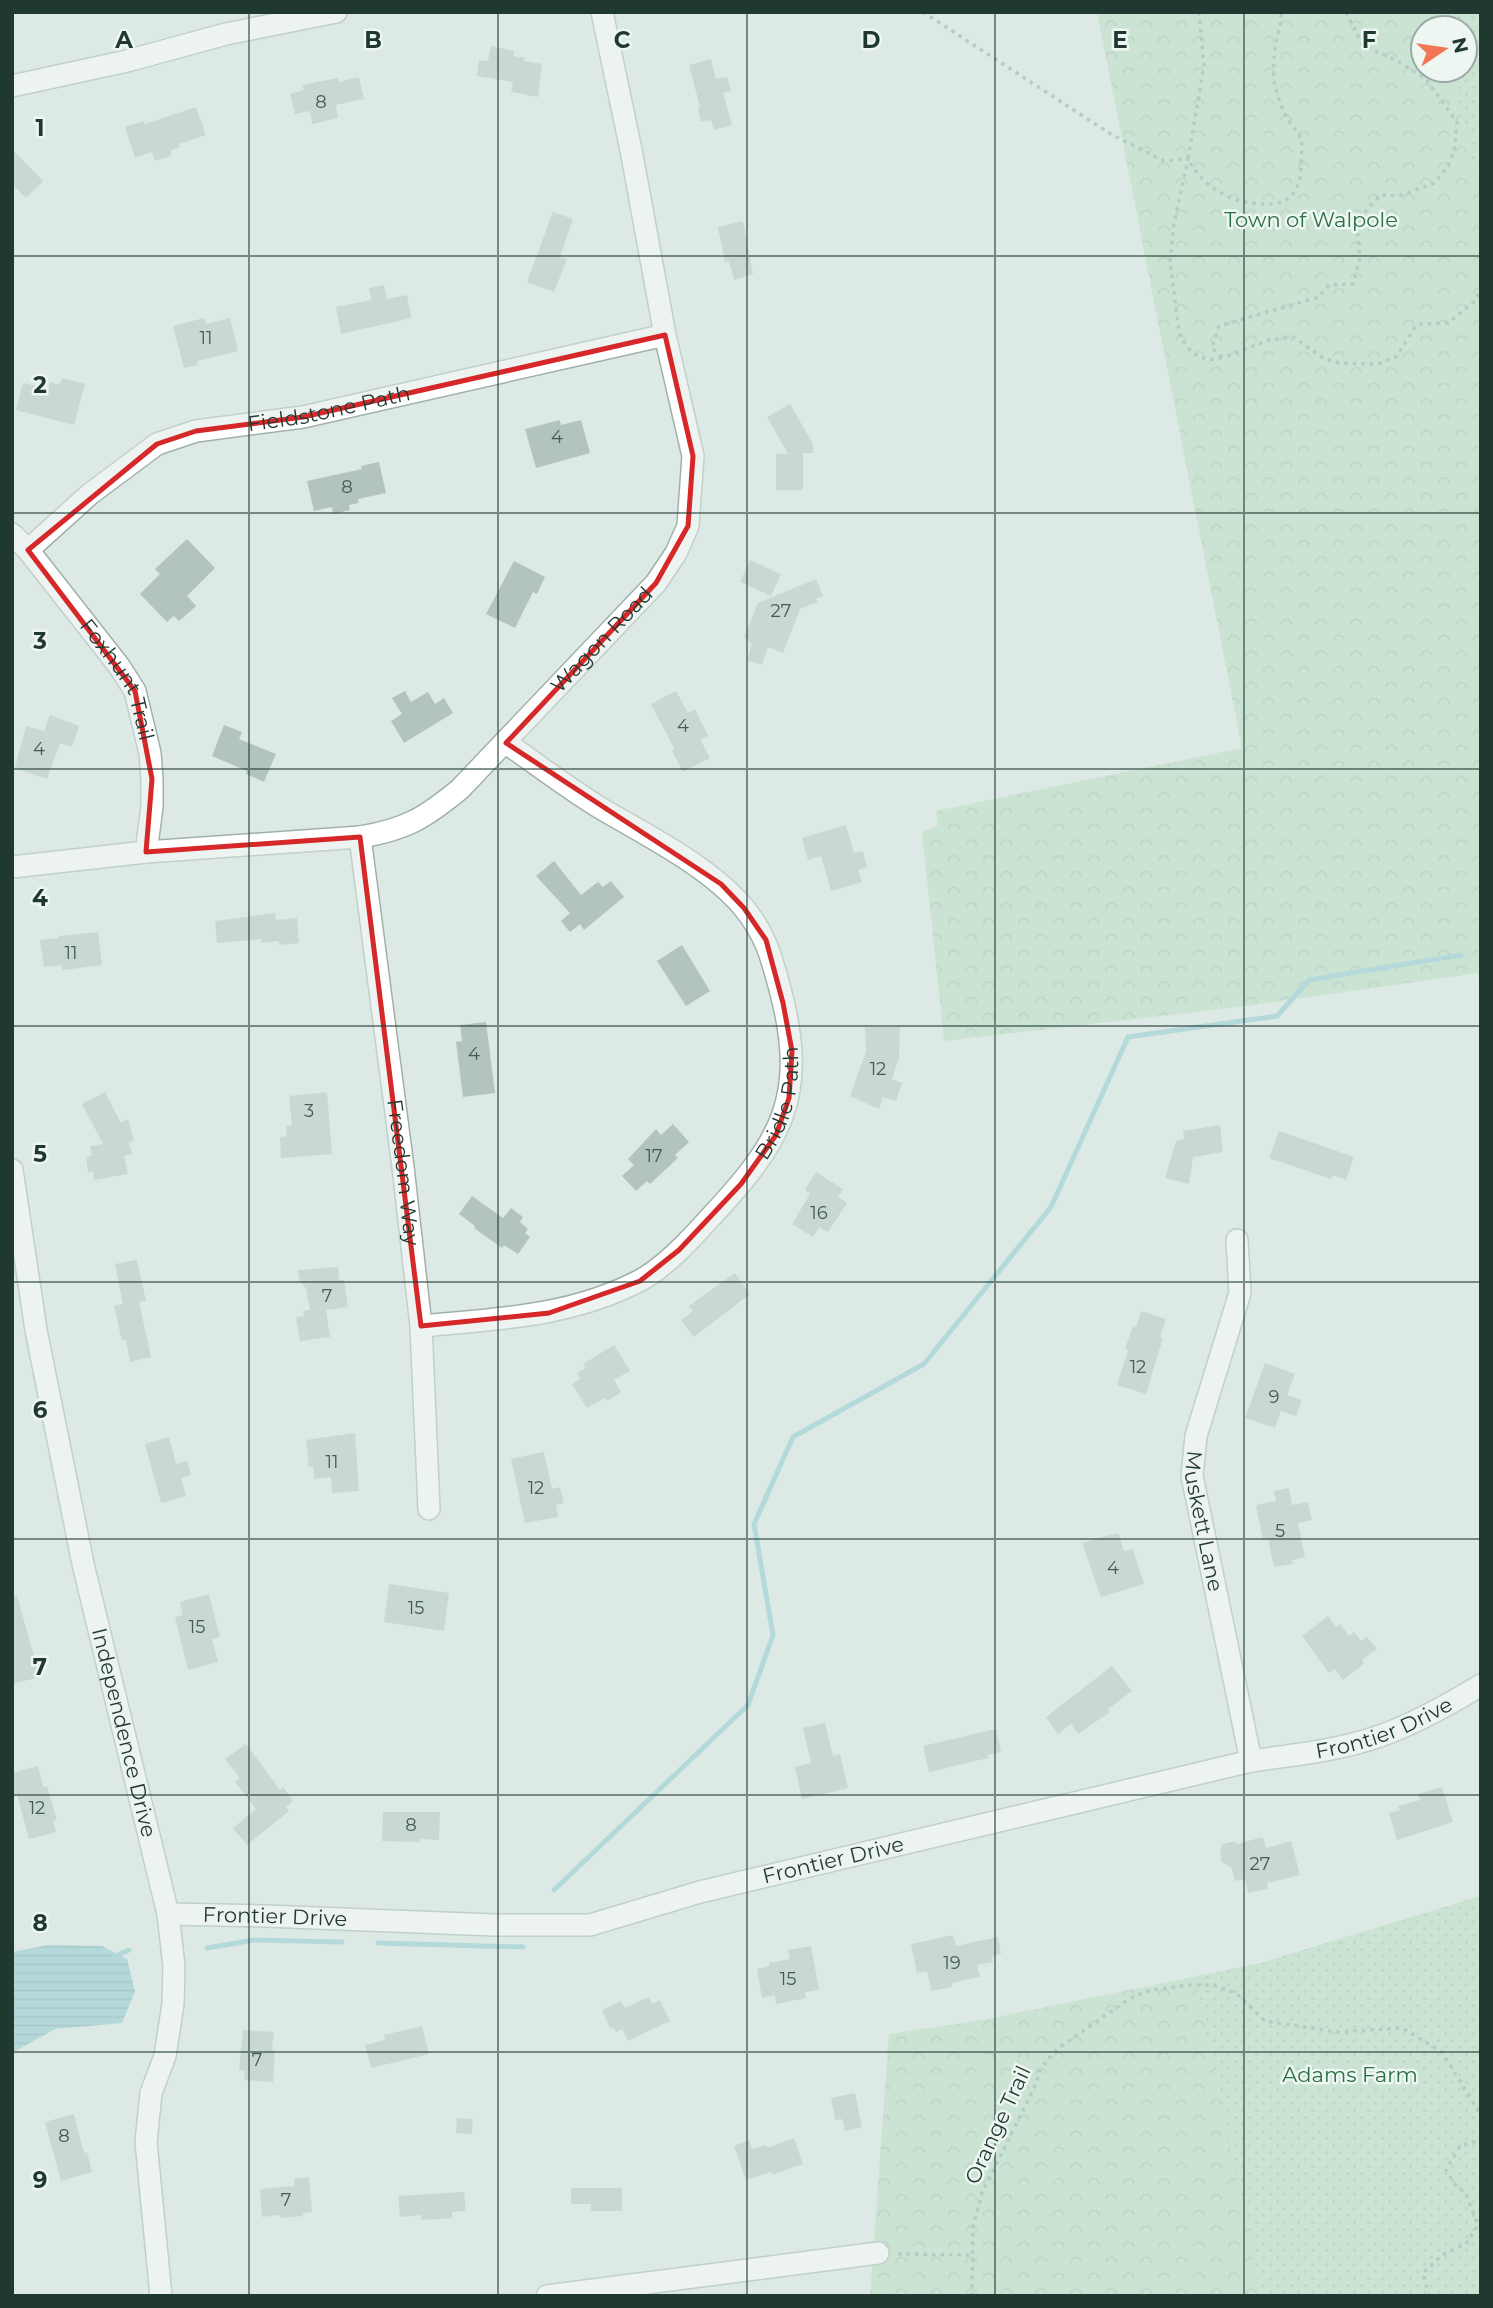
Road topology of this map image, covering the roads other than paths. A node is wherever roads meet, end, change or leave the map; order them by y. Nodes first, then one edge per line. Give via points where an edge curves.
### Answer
1 (336, 12) edge
2 (602, 12) edge
3 (12, 86) edge
4 (665, 335) junction
5 (12, 534) edge
6 (28, 550) junction
7 (506, 743) junction
8 (360, 837) junction
9 (146, 852) junction
10 (12, 867) edge
11 (12, 1170) edge
12 (1237, 1240) dead end
13 (421, 1326) junction
14 (429, 1509) dead end
15 (1481, 1685) edge
16 (1251, 1761) junction
17 (168, 1914) junction
18 (878, 2253) road end
19 (161, 2296) edge
20 (547, 2296) edge

1 - 3 street
2 - 4 street, Wagon Road
4 - 6 street, Fieldstone Path via 303,416 196,431 157,444 90,494
4 - 7 street, Wagon Road via 693,456 688,526 656,583
5 - 6 street, Foxhunt Trail
6 - 9 street, Foxhunt Trail via 135,691 152,779
7 - 8 street, Wagon Road via 434,810 390,832
7 - 13 street, Bridle Path via 722,884 744,908 766,940 783,1003 792,1051 789,1098 776,1135 741,1184 679,1250 640,1281 597,1300 549,1313
8 - 9 street, Wagon Road
8 - 13 street, Freedom Way
9 - 10 street, Wagon Road
11 - 17 street, Independence Drive via 36,1330 80,1550
12 - 16 street, Muskett Lane via 1240,1293 1196,1436 1192,1476
13 - 14 street, Freedom Way
15 - 16 street, Frontier Drive via 1375,1738
16 - 17 street, Frontier Drive via 700,1892 590,1925
17 - 19 street, Independence Drive via 173,2004 165,2056 151,2093 146,2143
18 - 20 street

